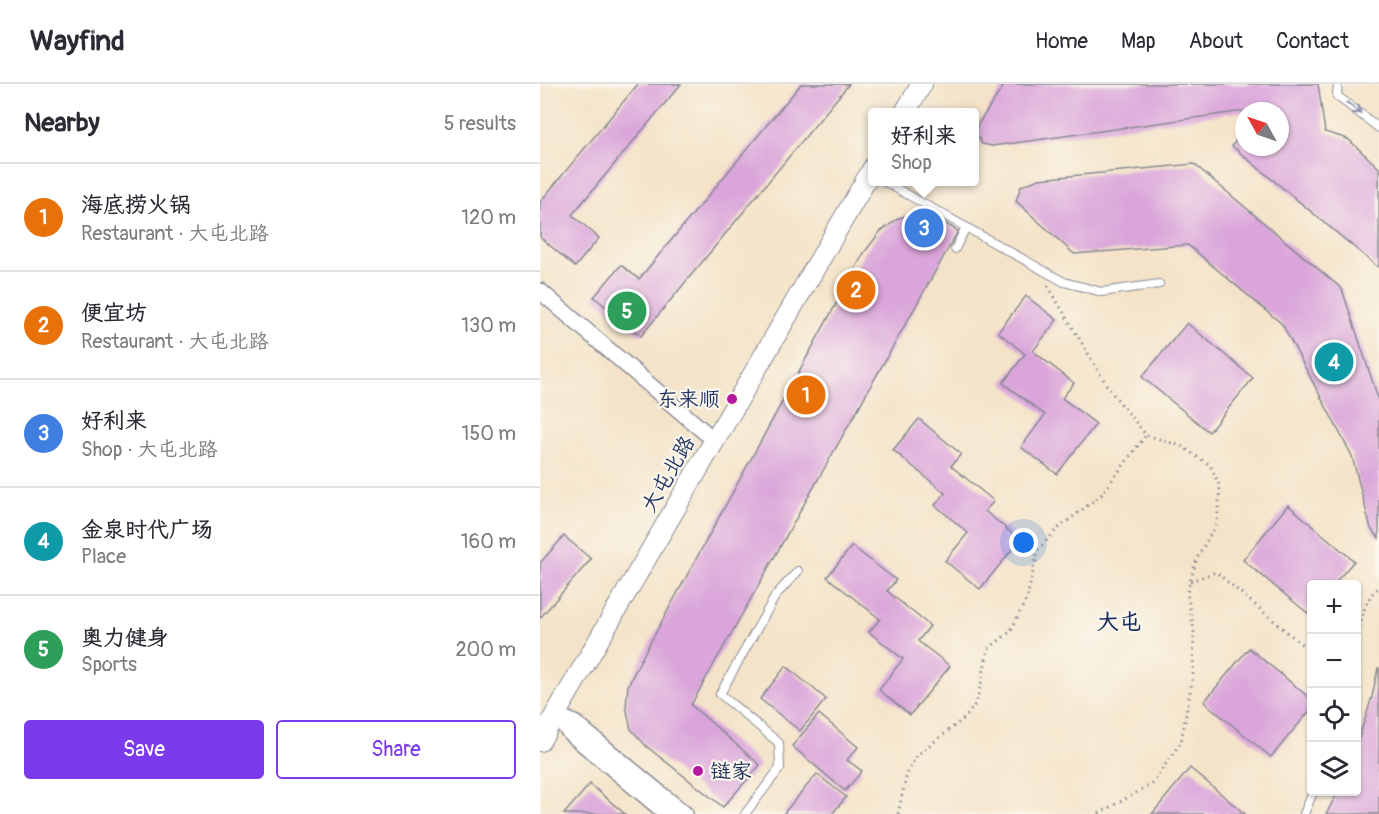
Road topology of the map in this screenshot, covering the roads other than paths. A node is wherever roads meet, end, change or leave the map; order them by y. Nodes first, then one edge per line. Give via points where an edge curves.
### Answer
1 (922, 84) edge
2 (1338, 84) edge
3 (907, 108) edge
4 (1379, 128) edge
5 (868, 186) edge
6 (896, 186) edge
7 (966, 227) junction
8 (955, 249) dead end
9 (1159, 284) dead end
10 (540, 291) edge
11 (715, 441) junction
12 (798, 571) dead end
13 (555, 714) junction
14 (540, 741) edge
15 (1311, 796) edge
16 (667, 814) edge
17 (685, 814) edge
18 (745, 814) edge
19 (1304, 814) edge

1 - 3 street
2 -> 4 lane via 1337,96
5 - 11 street, 大屯北路
6 - 7 lane
7 - 8 lane
7 - 9 lane via 1064,282 1102,292
10 - 11 street
11 - 13 street, 大屯北路
12 - 18 lane via 776,595 720,694 779,743 780,768
13 - 14 street, 大屯北路
13 - 16 street via 570,733
13 - 17 street via 576,724
15 - 19 lane

